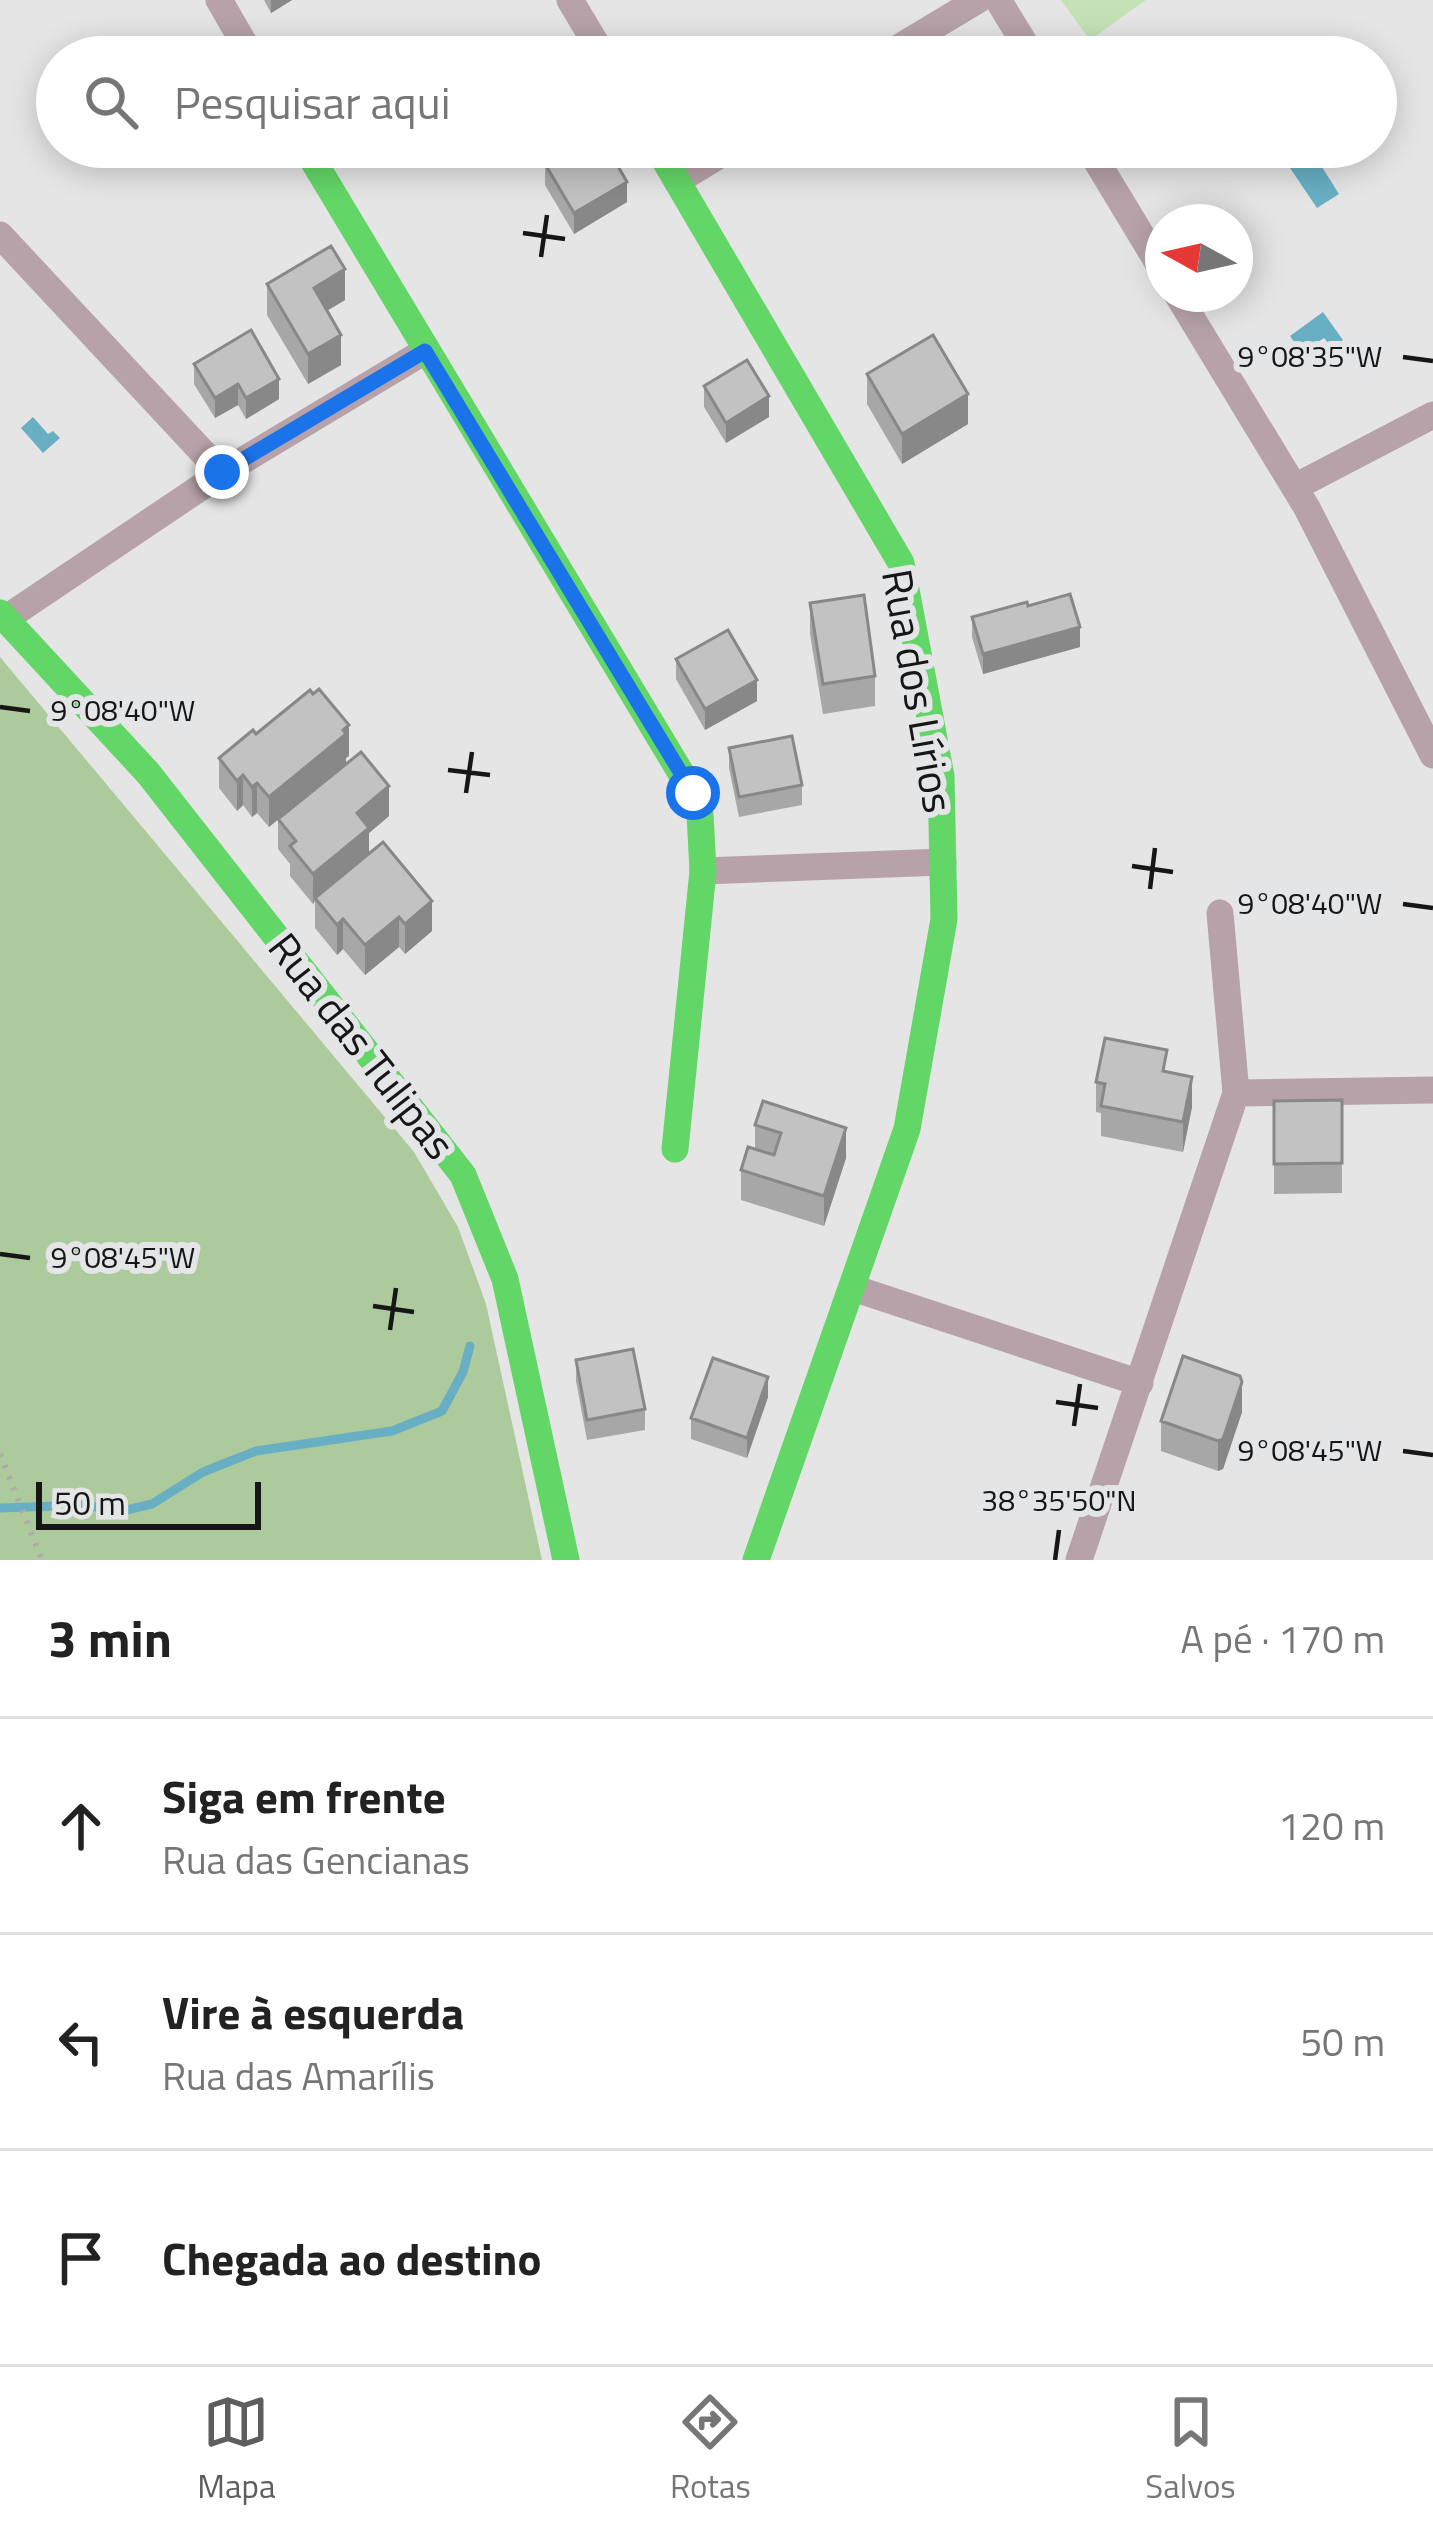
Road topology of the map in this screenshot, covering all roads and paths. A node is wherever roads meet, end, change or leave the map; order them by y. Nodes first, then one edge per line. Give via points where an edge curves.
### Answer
1 (218, 0) edge
2 (570, 0) edge
3 (978, 0) edge
4 (998, 0) edge
5 (239, 36) edge
6 (591, 36) edge
7 (918, 36) edge
8 (1020, 36) edge
9 (317, 168) edge
10 (669, 168) edge
11 (698, 168) edge
12 (1101, 168) edge
13 (676, 181) junction
14 (0, 235) edge
15 (1145, 241) edge
16 (1188, 312) edge
17 (425, 351) junction
18 (1433, 415) edge
19 (222, 472) junction
20 (1294, 487) junction
21 (3, 616) edge
22 (1433, 754) edge
23 (943, 862) junction
24 (704, 871) junction
25 (1220, 913) dead end
26 (1433, 1090) edge
27 (1236, 1093) junction
28 (675, 1149) dead end
29 (853, 1288) junction
30 (1140, 1383) junction
31 (0, 1454) edge
32 (42, 1560) edge
33 (566, 1560) edge
34 (757, 1560) edge
35 (1079, 1560) edge

1 - 5 street
2 - 6 street
3 - 7 street
4 - 8 street
9 - 17 street
10 - 13 street, Rua dos Lírios
11 - 13 street
12 - 15 street
13 - 23 street, Rua dos Lírios via 902,562 941,776
14 - 19 street
16 - 20 street
17 - 19 street
17 - 24 street via 693,793
18 - 20 street
19 - 21 street
20 - 22 street
21 - 33 street, Rua das Tulipas via 148,772 463,1175 505,1279
23 - 24 street
23 - 29 street, Rua dos Lírios via 944,919 907,1129
24 - 28 street
25 - 27 street
26 - 27 street
27 - 30 street
29 - 30 street
29 - 34 street, Rua dos Lírios
30 - 35 street
31 - 32 path

